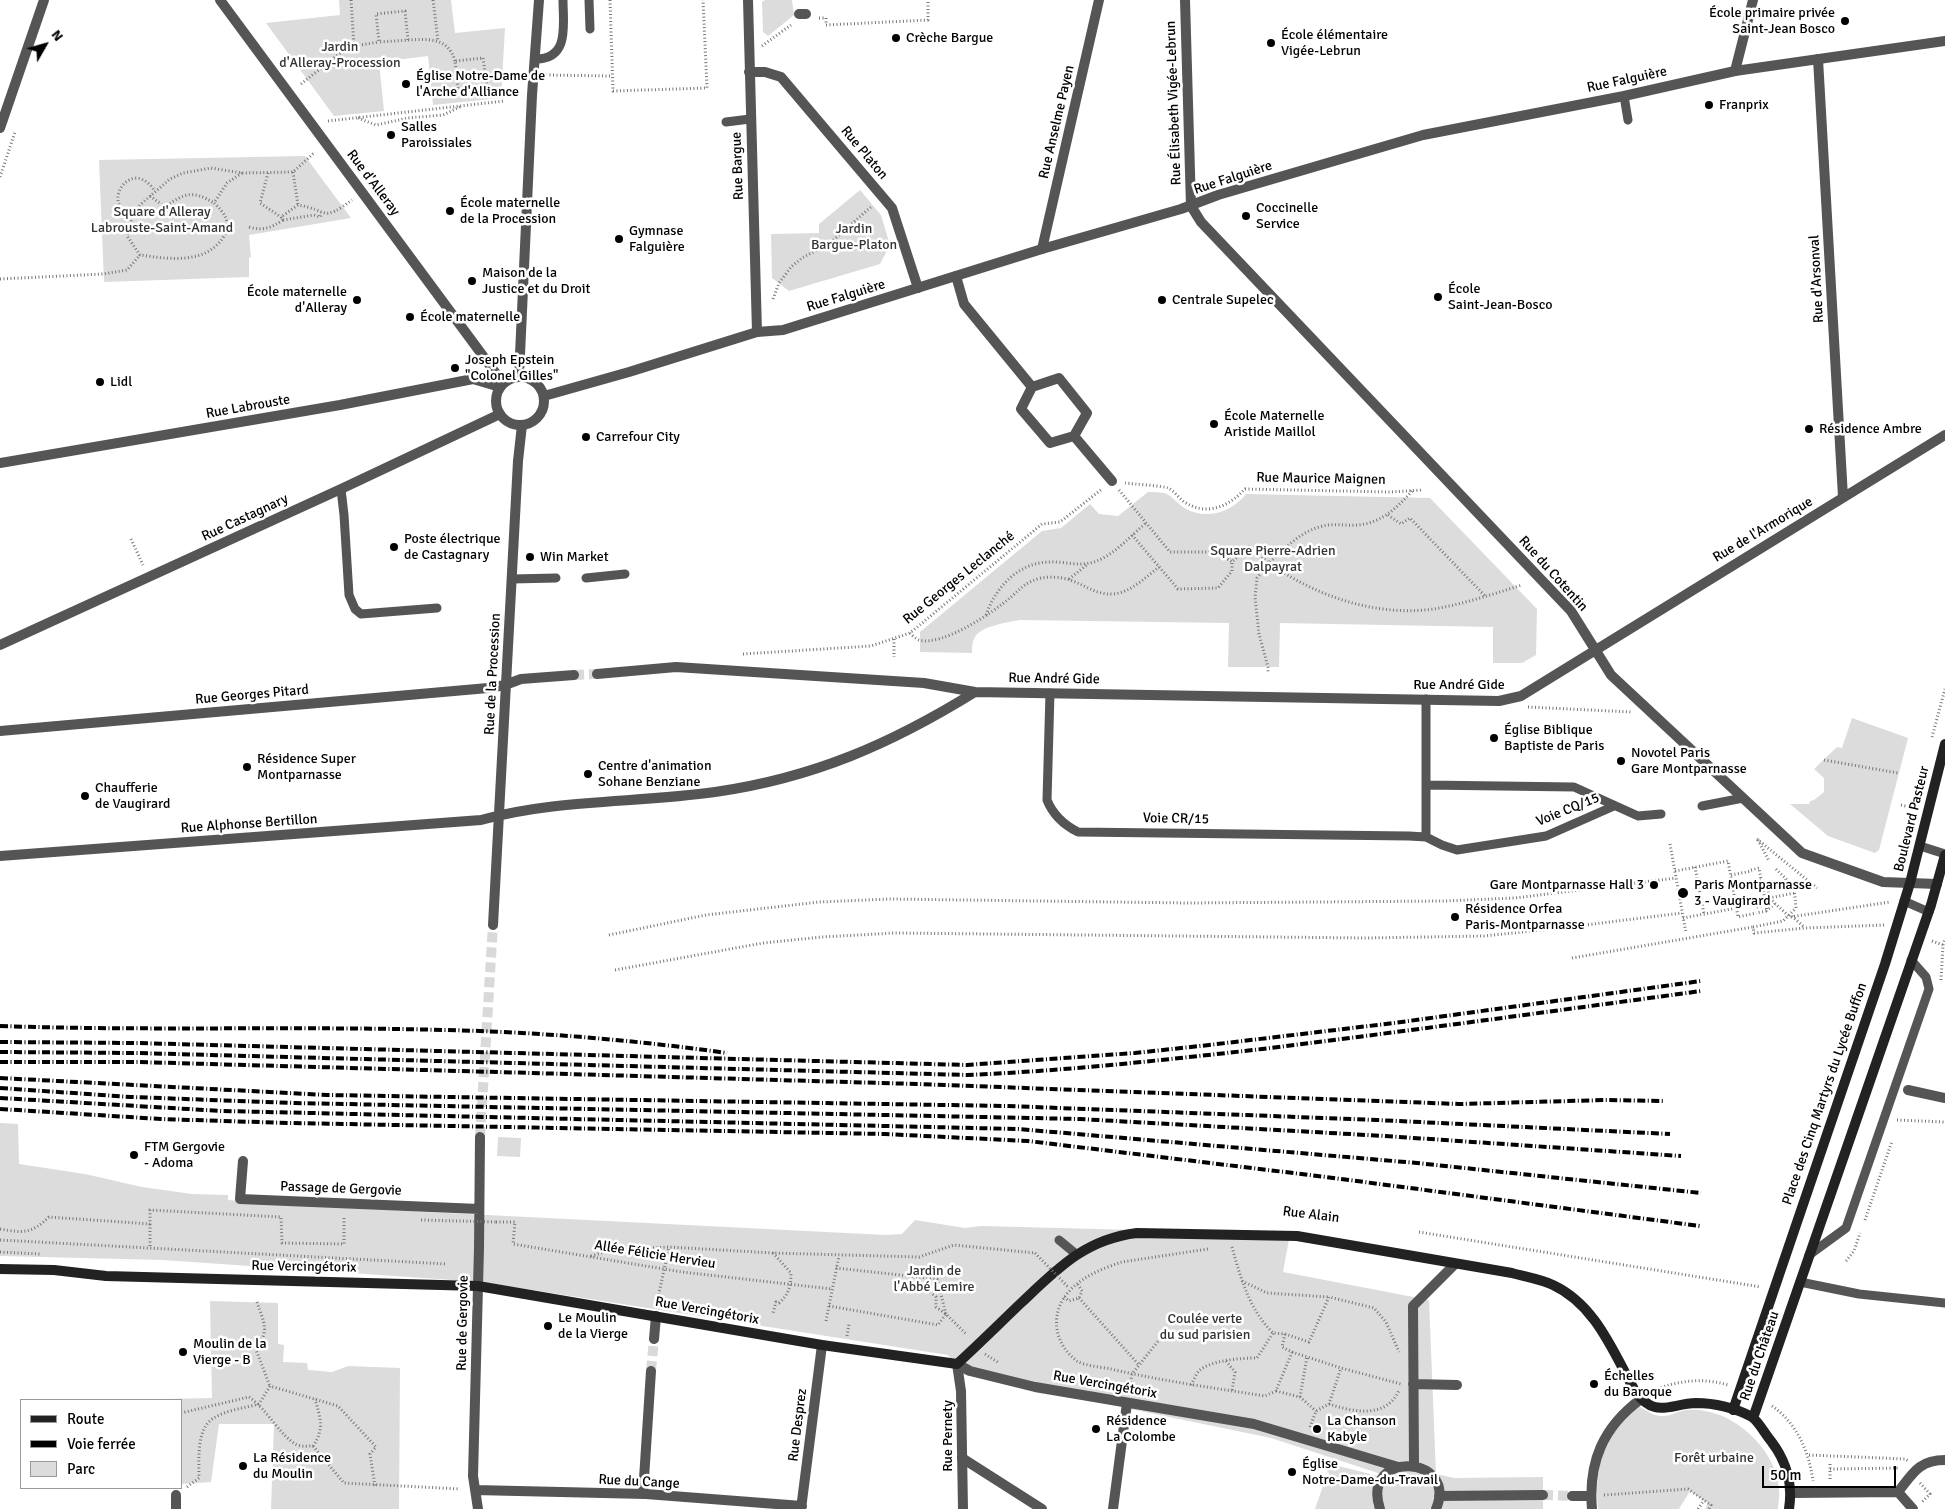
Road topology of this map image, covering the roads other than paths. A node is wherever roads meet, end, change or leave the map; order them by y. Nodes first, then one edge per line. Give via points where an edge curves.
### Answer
1 (44, 0) edge
2 (220, 0) edge
3 (539, 0) edge
4 (563, 0) edge
5 (589, 0) edge
6 (748, 0) edge
7 (1099, 0) edge
8 (1185, 0) edge
9 (1753, 0) edge
10 (590, 29) dead end
11 (1945, 41) edge
12 (536, 59) junction
13 (1818, 59) junction
14 (1735, 71) junction
15 (749, 72) junction
16 (1624, 96) junction
17 (750, 119) junction
18 (1628, 120) dead end
19 (726, 122) dead end
20 (0, 128) edge
21 (1191, 206) junction
22 (1042, 250) junction
23 (956, 276) junction
24 (918, 288) junction
25 (757, 332) junction
26 (519, 376) junction
27 (502, 385) junction
28 (1032, 387) junction
29 (544, 396) junction
30 (500, 414) junction
31 (522, 425) junction
32 (1945, 435) edge
33 (1074, 436) junction
34 (0, 463) edge
35 (1112, 481) road end
36 (341, 489) junction
37 (1843, 497) junction
38 (624, 574) dead end
39 (556, 578) dead end
40 (586, 578) dead end
41 (512, 579) junction
42 (437, 608) dead end
43 (0, 645) edge
44 (1595, 649) junction
45 (597, 674) tunnel mouth
46 (574, 675) tunnel mouth
47 (506, 686) junction
48 (975, 692) junction
49 (1050, 693) junction
50 (1426, 699) junction
51 (1512, 699) joint
52 (0, 731) edge
53 (1945, 744) edge
54 (1942, 766) edge
55 (1426, 785) junction
56 (1743, 798) junction
57 (1614, 806) junction
58 (1702, 806) dead end
59 (1661, 814) dead end
60 (499, 815) junction
61 (1426, 837) junction
62 (1920, 846) junction
63 (1945, 854) edge
64 (0, 856) edge
65 (1910, 883) junction
66 (1937, 884) junction
67 (1901, 901) junction
68 (1930, 909) junction
69 (493, 925) tunnel mouth
70 (1911, 960) junction
71 (1908, 1090) dead end
72 (1945, 1098) edge
73 (480, 1137) tunnel mouth
74 (243, 1161) dead end
75 (479, 1209) junction
76 (1058, 1240) dead end
77 (1071, 1251) junction
78 (1809, 1255) junction
79 (1455, 1264) junction
80 (0, 1269) edge
81 (1800, 1282) junction
82 (478, 1286) junction
83 (1771, 1292) joint
84 (1945, 1303) edge
85 (656, 1316) junction
86 (654, 1339) tunnel mouth
87 (822, 1345) junction
88 (957, 1364) junction
89 (651, 1371) tunnel mouth
90 (1413, 1384) junction
91 (1458, 1385) dead end
92 (1641, 1399) junction
93 (1127, 1403) junction
94 (1734, 1410) junction
95 (1753, 1418) junction
96 (962, 1458) junction
97 (1945, 1460) edge
98 (1414, 1465) junction
99 (1398, 1466) junction
100 (476, 1490) junction
101 (1898, 1492) junction
102 (1792, 1493) junction
103 (643, 1494) junction
104 (176, 1495) road end
105 (1543, 1495) tunnel mouth
106 (1439, 1496) junction
107 (1572, 1496) tunnel mouth
108 (1591, 1496) junction
109 (802, 1507) edge
110 (176, 1509) edge
111 (478, 1509) edge
112 (963, 1509) edge
113 (1042, 1509) edge
114 (1113, 1509) edge
115 (1380, 1509) edge
116 (1436, 1509) edge
117 (1592, 1509) edge
118 (1789, 1509) edge
119 (1913, 1509) edge

1 - 20 street
2 - 27 street, Rue d'Alleray
3 - 12 street
4 - 12 lane via 563,38 558,50 547,59
5 - 10 lane
6 - 15 street, Rue Bargue
7 - 22 street, Rue Anselme Payen
8 - 21 street, Rue Élisabeth Vigée-Lebrun
9 - 14 street
11 - 13 street, Rue Falguière
12 - 26 street
13 - 14 street, Rue Falguière
13 - 37 street, Rue d'Arsonval
14 - 16 street, Rue Falguière
15 - 17 street, Rue Bargue
15 - 24 street, Rue Platon via 781,77 892,208
16 - 18 lane
16 - 21 street, Rue Falguière via 1422,135
17 - 19 lane
17 - 25 street, Rue Bargue
21 - 22 street, Rue Falguière
21 - 44 street, Rue du Cotentin via 1201,222 1571,611
22 - 23 street, Rue Falguière
23 - 24 street, Rue Falguière
23 - 28 street via 964,304
24 - 25 street, Rue Falguière via 783,330
25 - 29 street, Rue Falguière
26 - 27 street
26 - 29 street via 536,382
27 - 30 street via 496,399
27 - 34 street, Rue Labrouste via 474,379
28 - 33 street via 1021,409 1050,443
28 - 33 street via 1059,378 1087,413
29 - 31 street via 542,412
30 - 31 street via 506,420
30 - 36 street, Rue Castagnary
31 - 41 street, Rue de la Procession
32 - 37 street, Rue de l'Armorique
33 - 35 street
36 - 42 lane via 349,595 355,609 361,614
36 - 43 street, Rue Castagnary
37 - 44 street, Rue de l'Armorique
38 - 40 lane
39 - 41 lane
41 - 47 street, Rue de la Procession
44 - 51 street, Rue de l'Armorique
44 - 56 street, Rue du Cotentin via 1611,675
45 - 48 street, Rue André Gide via 676,667 924,683
46 - 47 street via 521,679
47 - 52 street, Rue Georges Pitard
47 - 60 street, Rue de la Procession
48 - 49 street, Rue André Gide
48 - 60 street, Rue Alphonse Bertillon via 882,744 794,776 715,792 522,810
49 - 50 street, Rue André Gide
49 - 61 lane, Voie CR/15 via 1047,800 1051,810 1078,832
50 - 51 street, Rue André Gide
50 - 55 lane
53 - 54 main road, Boulevard Pasteur
54 - 62 main road, Boulevard Pasteur
55 - 57 lane via 1574,787
55 - 61 lane
56 - 58 lane
56 - 65 street, Rue du Cotentin via 1802,853 1884,882
57 - 59 lane, Voie CQ/15 via 1638,816
57 - 61 lane, Voie CQ/15 via 1546,836 1457,850
60 - 64 street, Rue Alphonse Bertillon via 481,820
60 - 69 street, Rue de la Procession
62 - 63 lane
62 - 65 main road, Boulevard Pasteur
63 - 66 main road
65 - 66 street, Rue du Cotentin
65 - 67 main road, Boulevard Pasteur
66 - 68 main road
67 - 68 lane
67 - 83 main road, Place des Cinq Martyrs du Lycée Buffon via 1885,964
68 - 70 main road
70 - 78 main road
70 - 78 lane via 1926,977 1929,989 1846,1228
71 - 72 street
73 - 75 street, Rue de Gergovie
74 - 75 street, Passage de Gergovie via 240,1199
75 - 82 street, Rue de Gergovie
76 - 77 lane
77 - 79 main road, Rue Alain via 1128,1234 1297,1236
77 - 88 main road, Rue Alain
78 - 81 main road
79 - 90 street via 1413,1306
79 - 92 main road, Rue Alain via 1540,1280 1578,1300 1596,1321
80 - 82 main road, Rue Vercingétorix via 54,1270 106,1276
81 - 84 lane via 1859,1294
81 - 95 main road, Rue du Château
82 - 85 main road, Rue Vercingétorix
82 - 100 street, Rue de Gergovie via 473,1476
83 - 94 main road, Rue du Château
85 - 86 street
85 - 87 main road, Rue Vercingétorix
87 - 88 main road, Rue Vercingétorix
87 - 109 street, Rue Desprez
88 - 93 street, Rue Vercingétorix via 1035,1387
88 - 96 street, Rue Pernety via 961,1391
89 - 103 street
90 - 91 street
90 - 98 street
92 - 94 main road via 1650,1406 1663,1409 1694,1403
92 - 108 street via 1615,1422 1603,1442 1595,1464
93 - 99 street, Rue Vercingétorix via 1254,1424
93 - 114 street
94 - 95 main road
95 - 102 main road via 1784,1463
96 - 112 street, Rue Pernety
96 - 113 street
97 - 101 street via 1933,1460 1914,1471
98 - 99 street, Rue Vercingétorix
98 - 106 street via 1429,1473
99 - 115 street via 1382,1479 1378,1488
100 - 103 street, Rue du Cange
100 - 111 street, Rue de Gergovie
101 - 102 street
101 - 119 street
102 - 118 main road
103 - 109 street, Rue du Cange
104 - 110 street
105 - 106 street
106 - 116 street
107 - 108 street
108 - 117 street

